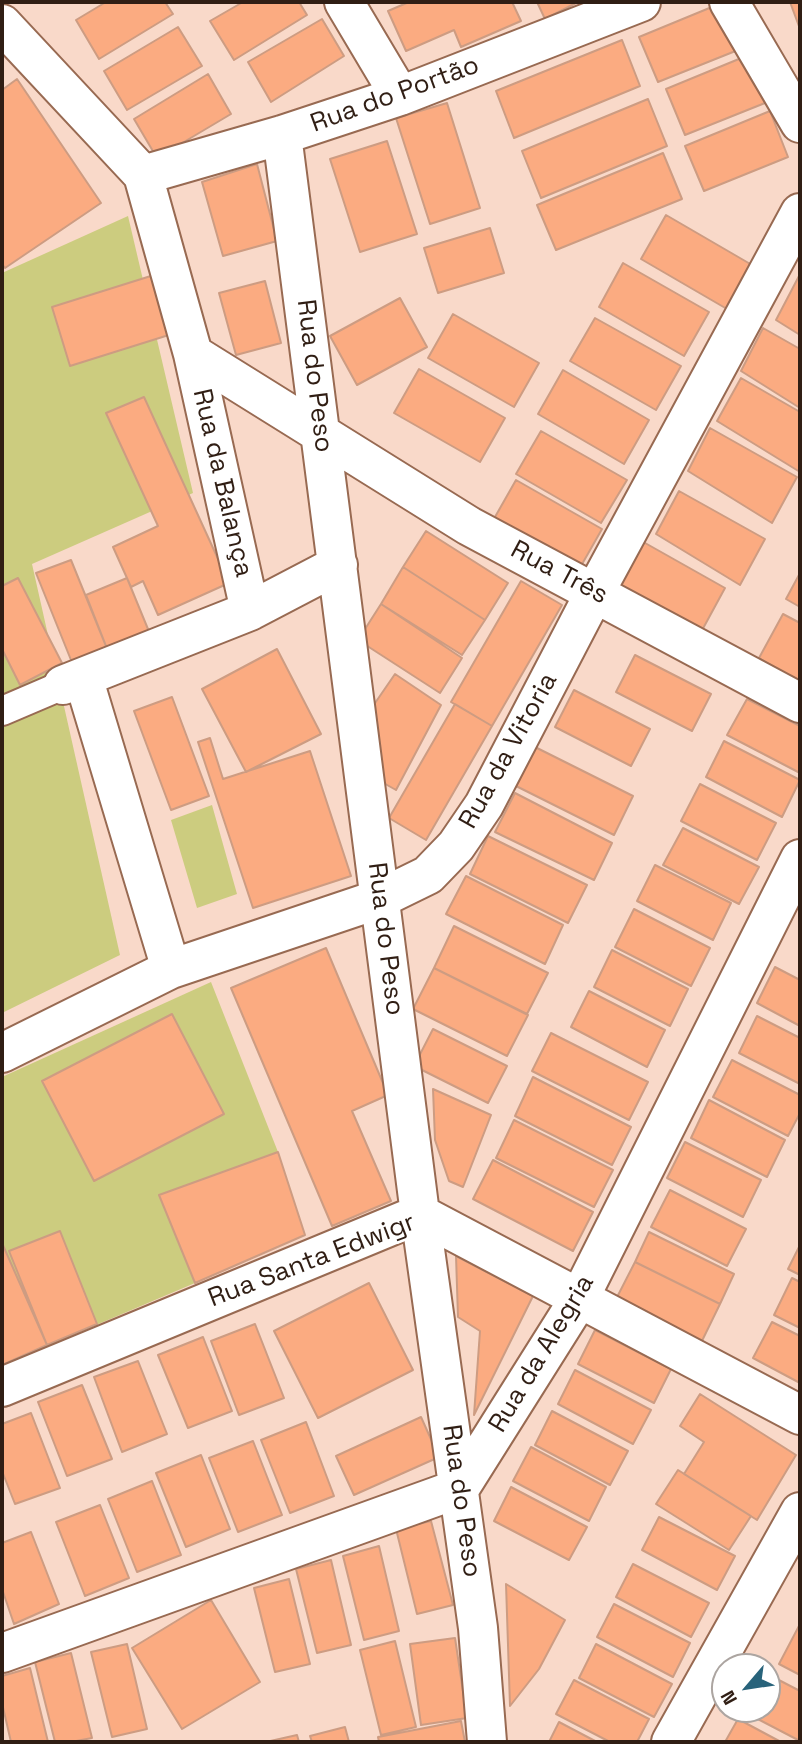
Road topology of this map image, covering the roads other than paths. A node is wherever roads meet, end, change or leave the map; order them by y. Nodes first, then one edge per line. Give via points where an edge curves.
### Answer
1 (344, 2) edge
2 (641, 2) edge
3 (729, 2) edge
4 (2, 24) edge
5 (400, 96) junction
6 (800, 122) edge
7 (282, 135) junction
8 (143, 175) junction
9 (800, 213) edge
10 (193, 354) junction
11 (322, 435) junction
12 (338, 565) junction
13 (595, 592) junction
14 (250, 611) junction
15 (73, 681) junction
16 (800, 703) edge
17 (2, 711) edge
18 (800, 859) edge
19 (379, 899) junction
20 (171, 969) junction
21 (2, 1052) edge
22 (420, 1214) junction
23 (579, 1299) junction
24 (2, 1387) edge
25 (800, 1415) edge
26 (460, 1488) junction
27 (800, 1512) edge
28 (2, 1653) edge
29 (487, 1742) edge
30 (671, 1742) edge

1 - 5 street
2 - 5 street, Rua do Portão
3 - 6 street
4 - 8 street, Rua da Balança
5 - 7 street, Rua do Portão
7 - 8 street, Rua do Portão
7 - 11 street, Rua do Peso
8 - 10 street, Rua da Balança
9 - 13 street, Rua da Vitoria
10 - 11 street, Rua da Balança
10 - 14 street, Rua da Balança
11 - 12 street, Rua do Peso
11 - 13 street, Rua Três via 470,526
12 - 14 street, Rua da Balança
12 - 19 street, Rua do Peso
13 - 16 street, Rua Três
13 - 19 street, Rua da Vitoria via 484,805 456,846 428,875
14 - 15 street, Rua da Balança
15 - 17 lane
15 - 20 street
18 - 23 street, Rua da Alegria
19 - 20 street, Rua da Vitoria
19 - 22 street, Rua do Peso
20 - 21 street, Rua da Vitoria
22 - 23 street, Rua Santa Edwigr
22 - 24 street, Rua Santa Edwigr
22 - 26 street, Rua do Peso
23 - 25 street, Rua Santa Edwigr
23 - 26 street, Rua da Alegria
26 - 28 street
26 - 29 street, Rua do Peso
27 - 30 street

